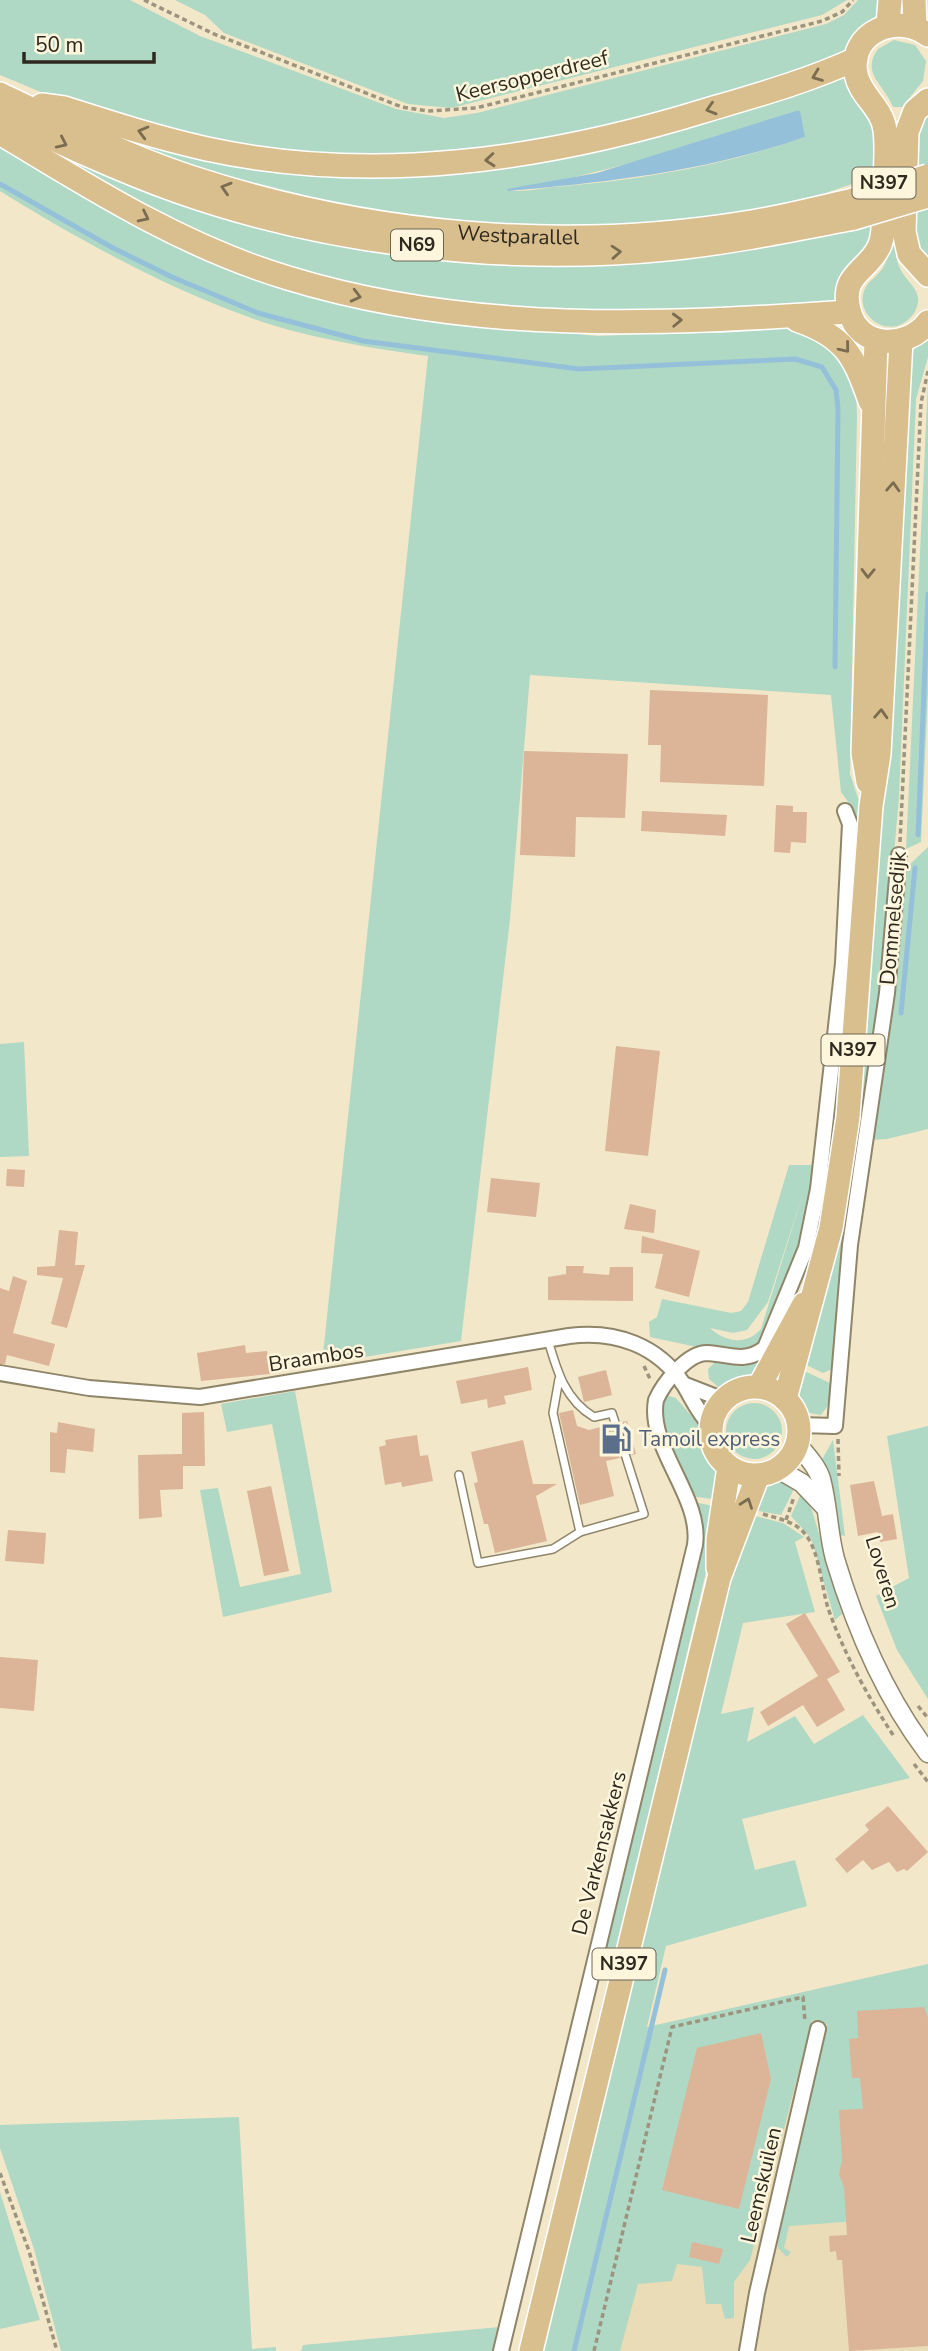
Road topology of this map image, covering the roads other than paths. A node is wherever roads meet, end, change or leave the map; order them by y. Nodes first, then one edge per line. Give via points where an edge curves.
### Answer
1 (890, 0) edge
2 (914, 0) edge
3 (888, 25) junction
4 (922, 31) edge
5 (856, 59) junction
6 (928, 100) edge
7 (5, 103) edge
8 (0, 134) edge
9 (928, 176) edge
10 (928, 196) edge
11 (852, 209) junction
12 (928, 275) edge
13 (849, 312) junction
14 (789, 317) junction
15 (928, 322) edge
16 (876, 340) junction
17 (901, 341) junction
18 (872, 407) junction
19 (871, 806) junction
20 (845, 811) dead end
21 (899, 855) road end
22 (813, 1290) junction
23 (548, 1340) junction
24 (0, 1373) edge
25 (559, 1379) junction
26 (679, 1380) junction
27 (759, 1387) junction
28 (785, 1399) junction
29 (724, 1400) junction
30 (711, 1426) junction
31 (798, 1434) junction
32 (729, 1467) junction
33 (768, 1472) junction
34 (459, 1475) dead end
35 (824, 1506) junction
36 (580, 1532) junction
37 (719, 1578) junction
38 (928, 1753) edge
39 (818, 2029) road end
40 (501, 2351) edge
41 (531, 2351) edge
42 (747, 2351) edge

1 - 3 main road
2 - 4 main road
3 - 4 main road
3 - 5 main road via 870,35
5 -> 7 main road, N69 via 815,78 629,133 505,159 432,165 238,154 64,108
5 - 13 main road, N397 via 859,86 880,114 886,140 883,236 878,250 849,284
6 - 12 main road, N397 via 915,111 907,132 904,232 909,254
7 - 11 main road, Westparallel / N69 via 242,193 318,212 449,232 548,237 669,232
8 -> 14 main road via 125,208 188,239 286,278 363,298 440,312 584,323
9 - 11 main road, Westparallel / N69, bridge
10 - 11 main road, Westparallel / N69, bridge
13 - 14 main road
13 - 16 main road via 861,331
14 -> 18 main road via 820,328 850,351
15 - 17 main road via 918,334
16 - 17 main road
16 - 18 main road, Dommelsedijk / N397
19 -> 17 main road, Dommelsedijk / N397 via 879,754
18 -> 19 main road, Dommelsedijk / N397 via 863,753
19 - 22 main road, Dommelsedijk / N397 via 848,1117 831,1228
20 - 26 street via 850,824 842,976 818,1189 806,1248 765,1348 743,1359 704,1353 690,1359
21 - 31 street, Dommelsedijk via 887,993 850,1245 835,1426
22 - 27 main road, Dommelsedijk / N397
22 - 28 main road, Dommelsedijk / N397
23 - 24 street, Braambos via 200,1397 89,1388
23 - 25 lane
23 - 26 street, Braambos via 601,1334 637,1344
25 - 36 lane via 553,1413
25 - 36 lane via 581,1409 594,1417 612,1413 644,1514
26 - 29 street, Braambos
26 - 30 street, Braambos
26 - 40 street, De Varkensakkers via 658,1396 655,1406 658,1428 697,1531
27 - 28 main road
27 - 29 main road via 735,1392
28 - 31 main road
29 - 30 main road
30 - 32 main road via 715,1449
31 - 33 main road, N397 via 786,1462
31 - 35 street, Loveren via 822,1481
32 - 33 main road
32 - 37 main road, N397 via 718,1540
33 - 35 street via 802,1483
37 -> 33 main road, N397
34 - 36 lane via 478,1563 553,1549
35 - 38 street, Loveren via 850,1608 872,1661 895,1706
37 - 41 main road, N397
39 - 42 street, Leemskuilen

